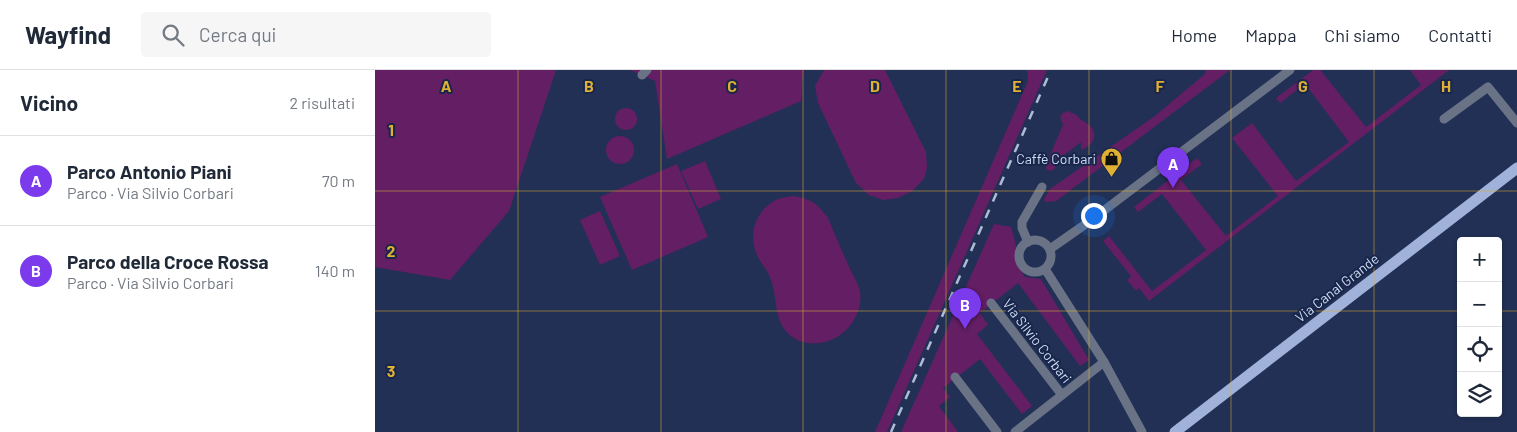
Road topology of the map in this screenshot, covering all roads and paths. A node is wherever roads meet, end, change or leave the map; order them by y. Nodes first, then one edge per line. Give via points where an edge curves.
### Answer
1 (1290, 70) edge
2 (1444, 119) dead end
3 (1517, 123) edge
4 (1517, 168) edge
5 (1042, 187) dead end
6 (1028, 242) junction
7 (1050, 249) junction
8 (1045, 269) junction
9 (991, 303) dead end
10 (1104, 362) junction
11 (955, 377) dead end
12 (1062, 395) junction
13 (997, 432) edge
14 (1015, 432) edge
15 (1142, 432) edge
16 (1175, 432) edge

1 - 7 street
2 - 3 street via 1488,87
4 - 16 main road, Via Canal Grande
5 - 6 street via 1022,222
6 - 7 street via 1038,240
6 - 8 street via 1021,249 1019,258 1023,267 1031,272
7 - 8 street via 1051,262
8 - 10 street
9 - 12 street, Via Silvio Corbari
10 - 12 street, Via Silvio Corbari
10 - 15 street
11 - 13 street
12 - 14 street, Via Silvio Corbari

